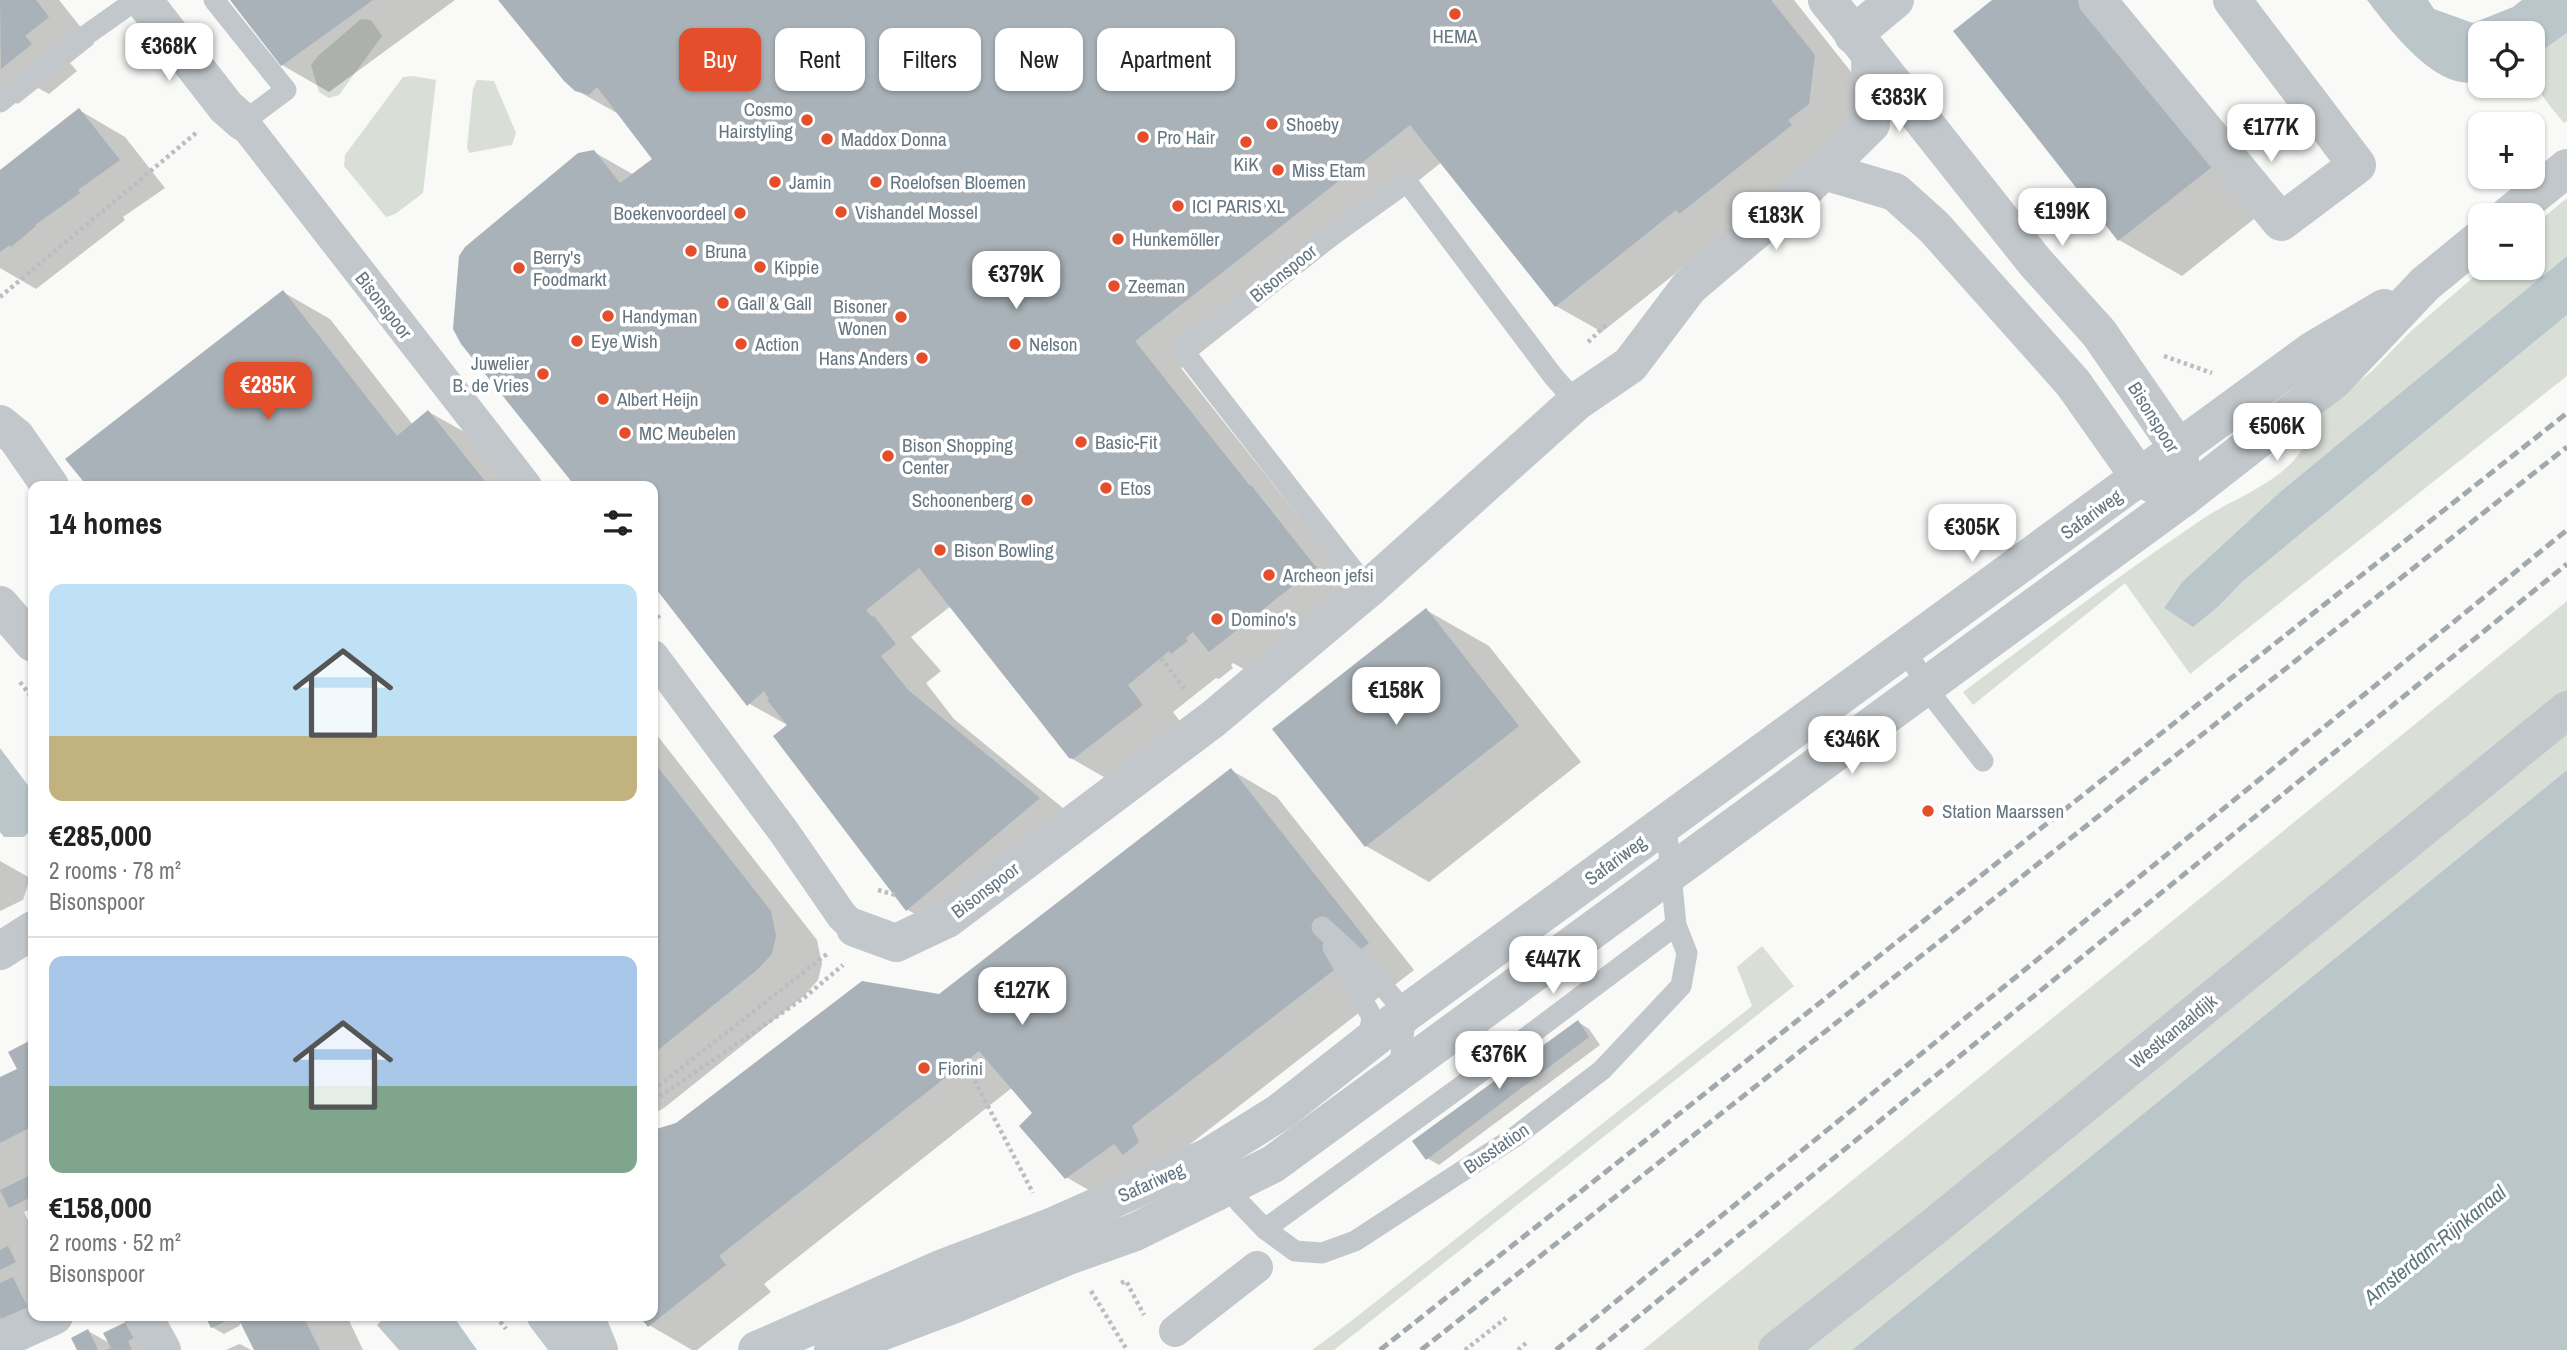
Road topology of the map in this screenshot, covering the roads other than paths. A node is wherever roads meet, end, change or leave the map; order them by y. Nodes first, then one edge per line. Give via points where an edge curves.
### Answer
1 (136, 0) edge
2 (143, 0) edge
3 (214, 0) edge
4 (1827, 0) edge
5 (1895, 0) edge
6 (2097, 0) edge
7 (2232, 0) edge
8 (1861, 45) junction
9 (0, 102) edge
10 (234, 115) junction
11 (2567, 168) edge
12 (1824, 171) junction
13 (2524, 203) edge
14 (2468, 249) edge
15 (2425, 284) junction
16 (1564, 389) junction
17 (5, 432) edge
18 (2179, 449) junction
19 (2140, 478) junction
20 (46, 481) edge
21 (522, 481) edge
22 (2183, 498) junction
23 (1368, 589) junction
24 (1906, 650) junction
25 (658, 663) edge
26 (1927, 684) junction
27 (2567, 710) edge
28 (1983, 761) dead end
29 (1665, 824) junction
30 (1671, 871) junction
31 (1676, 925) junction
32 (855, 928) joint
33 (28, 933) edge
34 (0, 951) edge
35 (1406, 1013) junction
36 (1368, 1042) junction
37 (1399, 1072) junction
38 (1219, 1171) junction
39 (1265, 1229) junction
40 (1256, 1267) dead end
41 (43, 1321) edge
42 (146, 1321) edge
43 (551, 1321) edge
44 (587, 1321) edge
45 (1161, 1326) road end
46 (0, 1340) edge
47 (162, 1350) edge
48 (584, 1350) edge
49 (599, 1350) edge
50 (757, 1350) edge
51 (833, 1350) edge
52 (1777, 1350) edge

1 - 9 lane
2 - 10 street, Bisonspoor
3 - 10 lane via 286,90
4 - 8 street, Bisonspoor
5 - 8 street
6 - 7 street via 2281,222 2357,165
8 - 12 street, Bisonspoor via 1871,124
8 - 18 street, Bisonspoor via 2035,262 2099,333
10 - 21 street, Bisonspoor
11 - 13 street
12 - 16 street, Bisonspoor via 1689,287 1630,365
12 - 19 street via 1895,192 1934,227 2073,383
14 - 15 street, Safariweg
15 - 18 street, Safariweg via 2313,350
15 - 22 street, Safariweg via 2334,380
16 - 23 street, Bisonspoor
16 - 23 lane, Bisonspoor via 1407,182 1181,348
17 - 20 street
18 - 19 street, Safariweg
18 - 22 street, Bisonspoor
19 - 22 street
19 - 24 street, Safariweg
22 - 26 street, Safariweg
23 - 32 street, Bisonspoor via 1213,719 947,919 896,943
24 - 26 lane
24 - 29 street, Safariweg
25 - 32 street, Bisonspoor
26 - 28 lane
26 - 30 street, Safariweg
27 - 52 street, Westkanaaldijk
29 - 30 lane, Busstation
29 - 35 street, Safariweg
30 - 31 lane, Busstation
30 - 37 street, Safariweg
31 - 39 lane
31 - 39 lane, Busstation via 1686,953 1681,986 1602,1070 1516,1136 1355,1241 1322,1253 1294,1251
33 - 34 street
35 - 36 street, Safariweg
35 - 36 lane via 1322,927 1372,1017
35 - 37 lane
36 - 38 street, Safariweg via 1280,1112
37 - 38 street, Safariweg via 1273,1164
38 - 39 lane, Busstation
38 - 50 street, Safariweg via 943,1268
38 - 51 street, Safariweg via 1135,1232
40 - 45 street
41 - 46 street
42 - 47 street
43 - 48 street via 566,1342
44 - 49 street

